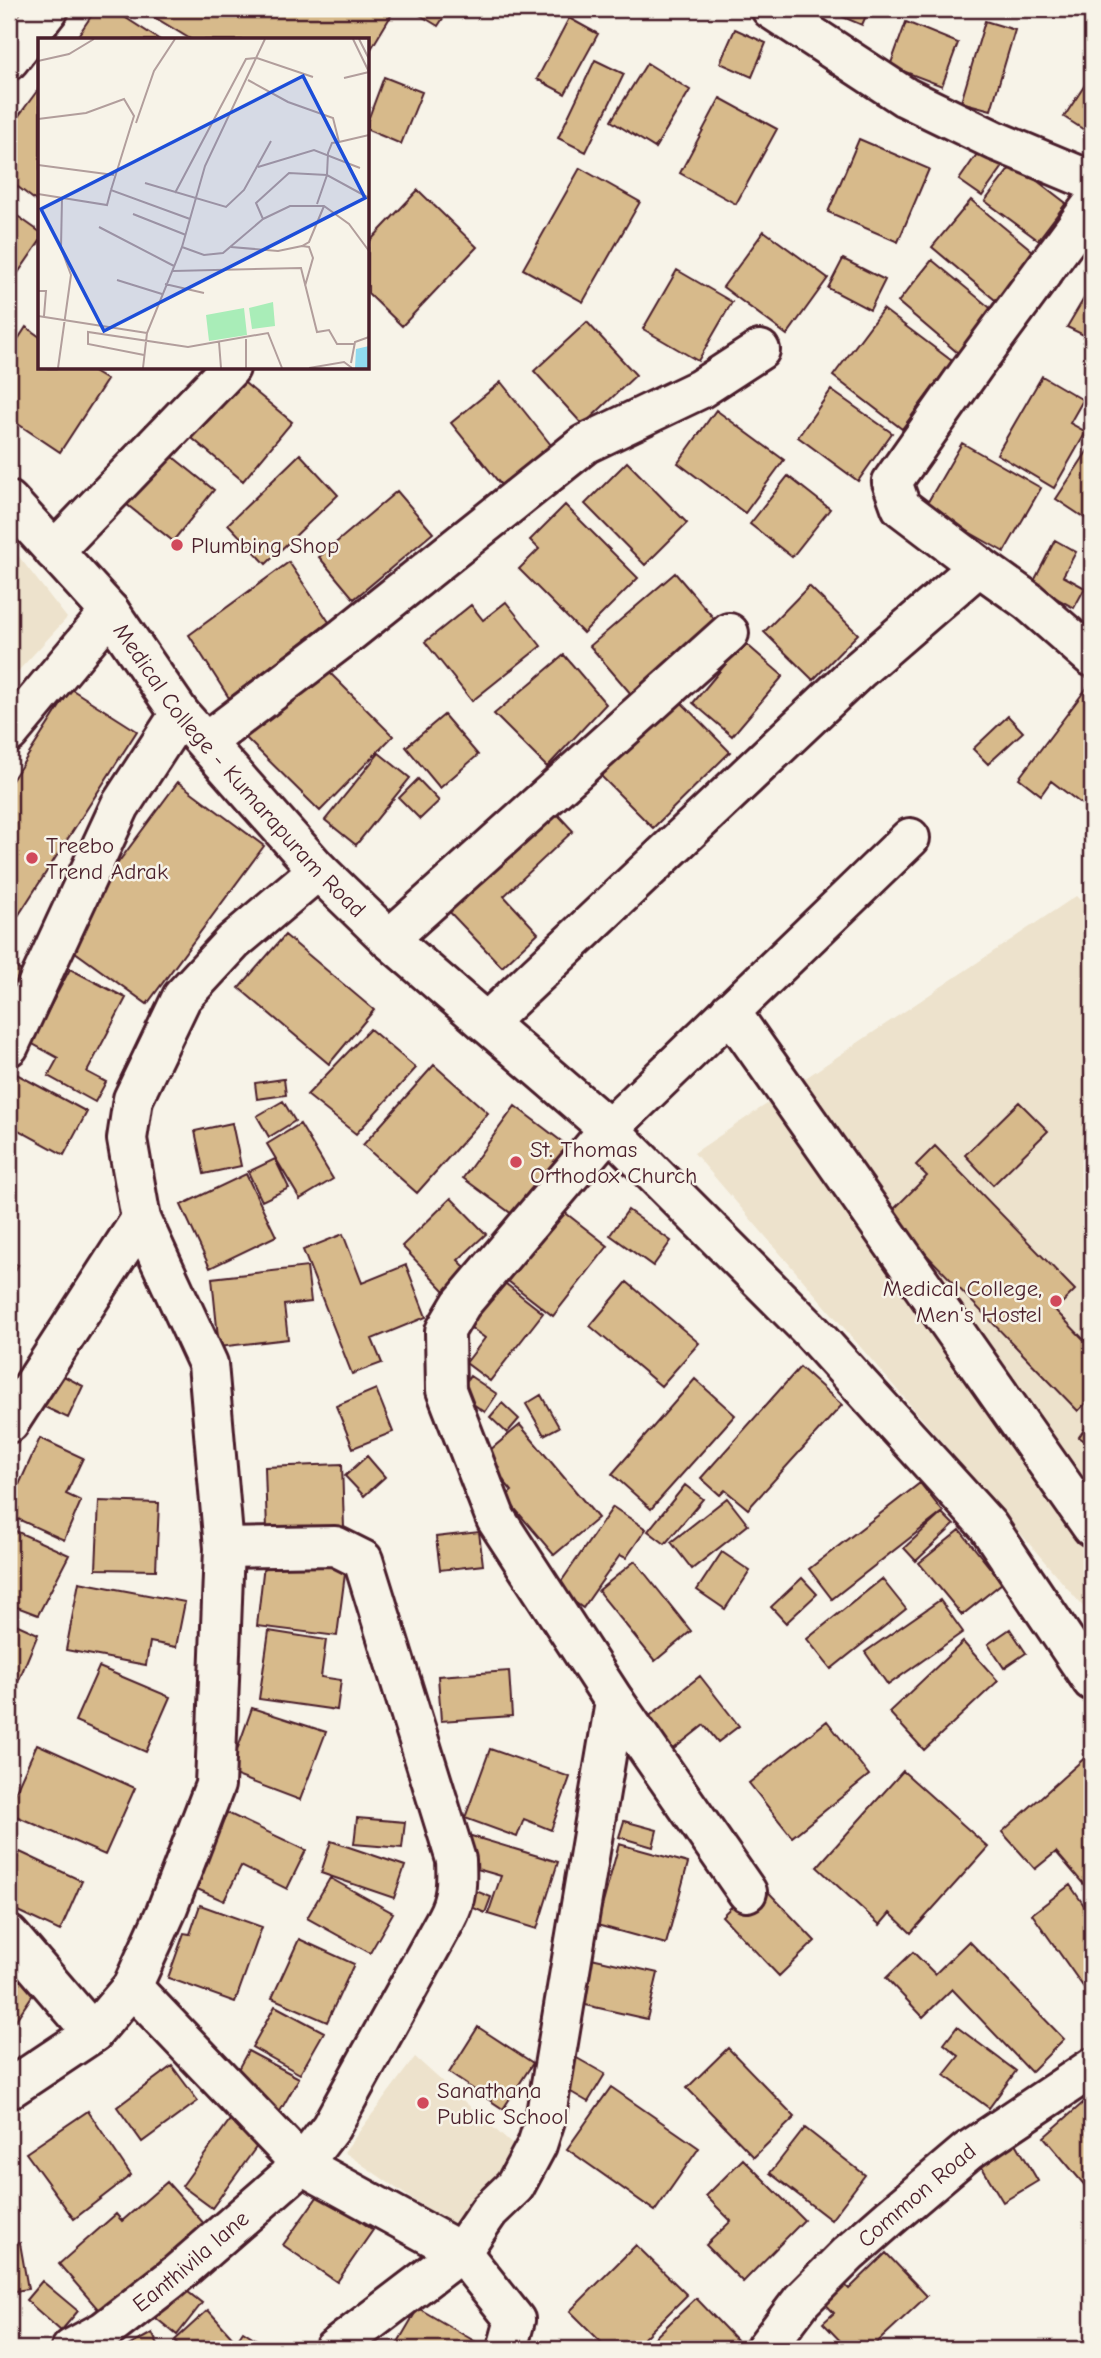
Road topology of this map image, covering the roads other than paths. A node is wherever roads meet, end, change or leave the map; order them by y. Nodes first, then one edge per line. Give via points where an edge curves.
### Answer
1 (49, 9) edge
2 (771, 9) edge
3 (9, 60) edge
4 (1092, 181) edge
5 (1092, 205) edge
6 (760, 349) dead end
7 (229, 369) edge
8 (9, 501) edge
9 (54, 551) junction
10 (979, 566) junction
11 (110, 612) junction
12 (730, 633) dead end
13 (1088, 643) edge
14 (180, 714) junction
15 (9, 733) edge
16 (205, 742) junction
17 (910, 838) dead end
18 (318, 870) junction
19 (389, 939) junction
20 (730, 1011) junction
21 (486, 1023) junction
22 (9, 1046) edge
23 (608, 1129) junction
24 (141, 1219) junction
25 (9, 1423) edge
26 (1092, 1527) edge
27 (224, 1548) junction
28 (1092, 1681) edge
29 (615, 1702) junction
30 (747, 1892) dead end
31 (9, 1935) edge
32 (132, 1987) junction
33 (93, 2033) junction
34 (1092, 2068) edge
35 (9, 2089) edge
36 (302, 2165) junction
37 (461, 2252) junction
38 (71, 2349) edge
39 (334, 2349) edge
40 (507, 2349) edge
41 (765, 2349) edge

1 - 3 street
2 - 4 street via 905,97
5 - 10 street via 892,482 901,507
6 - 16 street via 700,389 585,444
7 - 9 street
8 - 9 street, Medical College - Kumarapuram Road
9 - 11 street, Medical College - Kumarapuram Road
10 - 13 street
10 - 21 street via 858,671
11 - 14 street, Medical College - Kumarapuram Road
11 - 15 street
12 - 19 street
14 - 16 street, Medical College - Kumarapuram Road
14 - 22 street via 120,806
16 - 18 street, Medical College - Kumarapuram Road
17 - 20 street
18 - 19 street, Medical College - Kumarapuram Road
18 - 24 street via 233,942 182,997 133,1099 127,1139
19 - 21 street, Medical College - Kumarapuram Road
20 - 23 street
20 - 26 street
21 - 23 street, Medical College - Kumarapuram Road
23 - 28 street, Medical College - Kumarapuram Road via 809,1329 988,1526
23 - 29 street via 461,1304 445,1331 445,1366 446,1390 496,1519
24 - 25 street
24 - 27 street via 208,1364
27 - 32 street via 215,1785
27 - 36 street, Eanthivila lane via 335,1546 363,1560 456,1860 454,1903 331,2127
29 - 30 street
29 - 37 street via 545,2120 515,2186 489,2211
31 - 33 street
32 - 33 street
32 - 36 street
33 - 35 street
34 - 41 street, Common Road via 968,2151 848,2253 802,2300
36 - 37 street
36 - 38 street, Eanthivila lane via 170,2280
37 - 39 street
37 - 40 street via 515,2319

